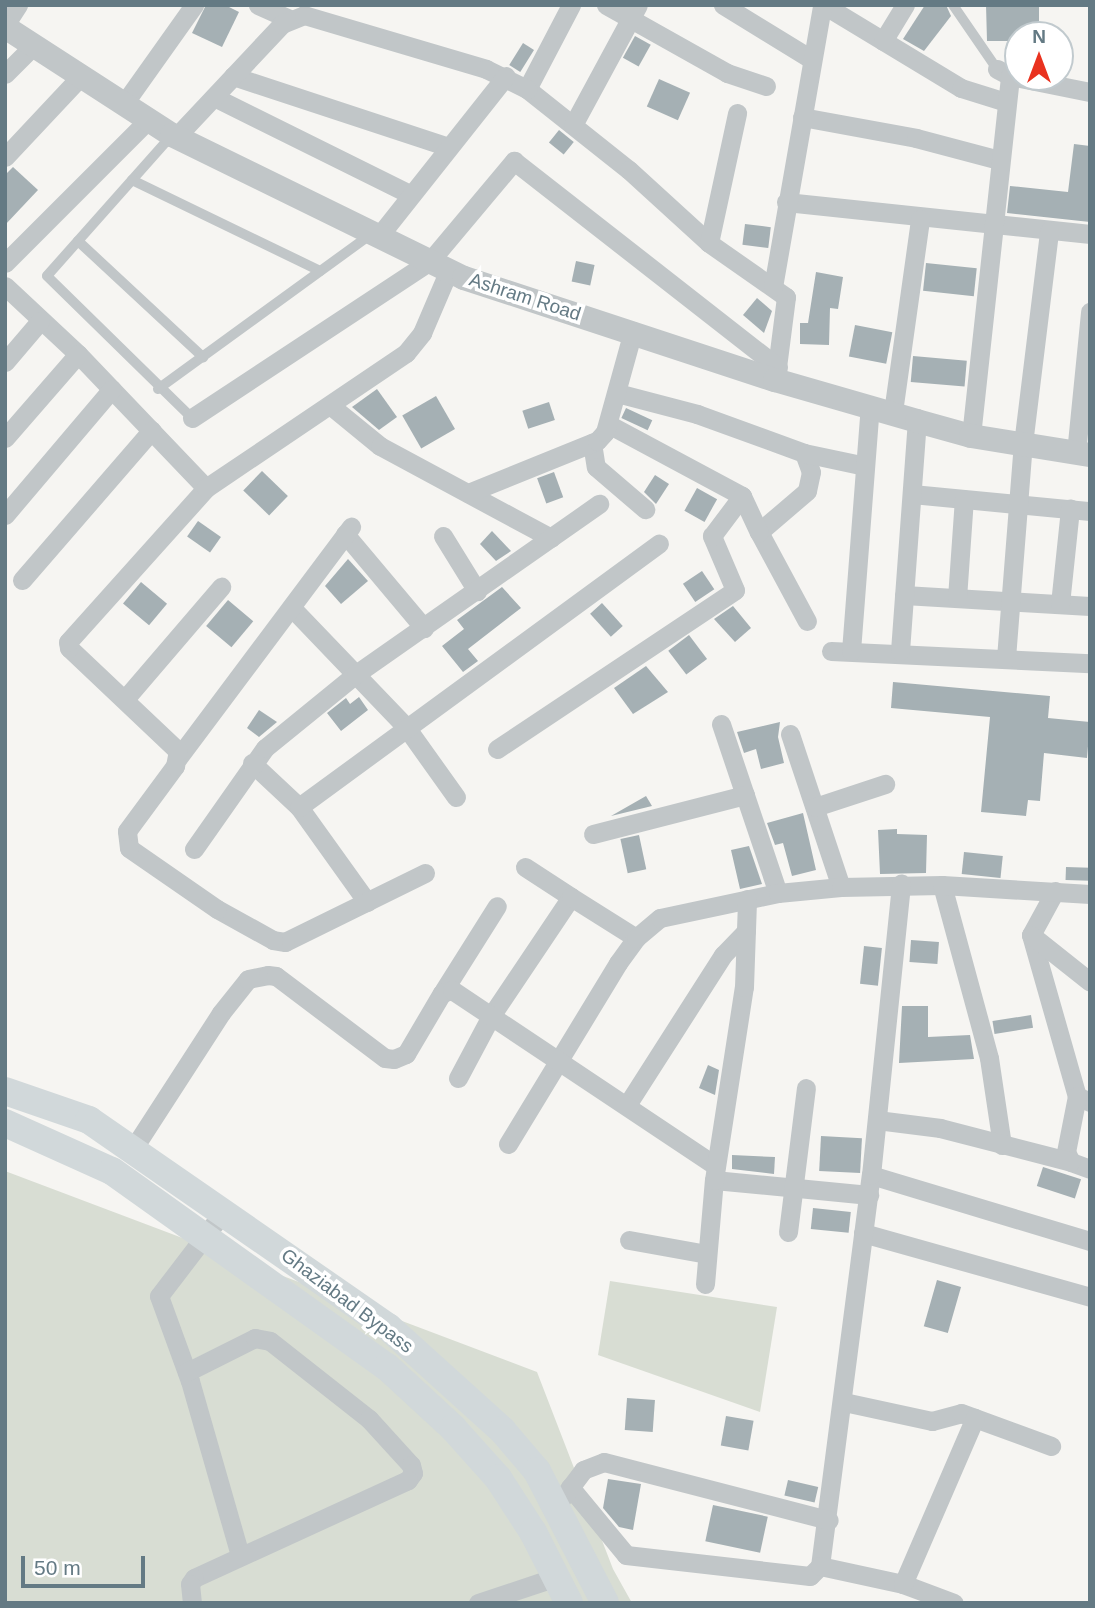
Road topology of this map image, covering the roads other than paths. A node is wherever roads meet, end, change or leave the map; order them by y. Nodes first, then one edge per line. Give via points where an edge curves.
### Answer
1 (18, 5) edge
2 (194, 5) edge
3 (258, 5) edge
4 (571, 5) edge
5 (606, 5) edge
6 (723, 5) edge
7 (823, 5) edge
8 (905, 5) edge
9 (953, 5) edge
10 (634, 12) edge
11 (290, 19) junction
12 (5, 26) edge
13 (883, 41) junction
14 (33, 46) junction
15 (811, 59) junction
16 (1003, 72) junction
17 (5, 74) edge
18 (233, 76) junction
19 (506, 76) junction
20 (80, 77) junction
21 (766, 86) dead end
22 (527, 89) junction
23 (1090, 92) edge
24 (214, 97) junction
25 (1006, 102) junction
26 (123, 105) junction
27 (737, 113) dead end
28 (802, 117) junction
29 (147, 121) junction
30 (573, 125) junction
31 (174, 136) junction
32 (449, 147) junction
33 (5, 157) edge
34 (999, 160) junction
35 (132, 180) junction
36 (411, 195) junction
37 (786, 202) junction
38 (920, 219) junction
39 (992, 225) junction
40 (1049, 232) junction
41 (376, 234) junction
42 (1090, 234) edge
43 (78, 241) junction
44 (709, 243) junction
45 (5, 262) edge
46 (439, 265) junction
47 (320, 271) junction
48 (772, 287) junction
49 (8, 295) edge
50 (1090, 312) edge
51 (40, 321) junction
52 (633, 331) junction
53 (78, 354) junction
54 (204, 357) junction
55 (5, 362) edge
56 (777, 373) junction
57 (112, 389) junction
58 (159, 389) junction
59 (617, 393) junction
60 (331, 406) junction
61 (881, 409) junction
62 (192, 418) joint
63 (917, 421) junction
64 (607, 424) junction
65 (152, 430) junction
66 (971, 436) junction
67 (5, 438) edge
68 (592, 443) junction
69 (1023, 444) junction
70 (804, 453) junction
71 (1083, 454) edge
72 (865, 466) junction
73 (206, 488) junction
74 (468, 493) junction
75 (912, 494) junction
76 (742, 496) junction
77 (964, 499) junction
78 (599, 504) dead end
79 (1018, 504) junction
80 (645, 509) dead end
81 (1070, 509) junction
82 (1090, 510) edge
83 (5, 515) edge
84 (759, 532) junction
85 (443, 536) dead end
86 (551, 538) junction
87 (659, 544) dead end
88 (22, 580) dead end
89 (221, 587) dead end
90 (477, 591) junction
91 (904, 595) junction
92 (957, 598) junction
93 (1010, 601) junction
94 (1060, 604) junction
95 (1090, 606) edge
96 (292, 608) junction
97 (807, 621) dead end
98 (424, 628) junction
99 (900, 651) junction
100 (1006, 658) junction
101 (1090, 663) edge
102 (356, 674) junction
103 (125, 699) junction
104 (721, 724) dead end
105 (406, 727) junction
106 (790, 734) dead end
107 (497, 749) dead end
108 (178, 758) junction
109 (252, 763) junction
110 (886, 784) dead end
111 (745, 795) junction
112 (456, 797) dead end
113 (299, 807) junction
114 (815, 807) junction
115 (593, 834) dead end
116 (194, 849) dead end
117 (525, 867) dead end
118 (425, 873) dead end
119 (901, 884) junction
120 (942, 885) junction
121 (841, 887) junction
122 (1055, 891) junction
123 (778, 893) junction
124 (1090, 894) edge
125 (571, 897) junction
126 (747, 899) junction
127 (367, 902) junction
128 (497, 906) dead end
129 (746, 931) junction
130 (1031, 935) junction
131 (636, 938) junction
132 (285, 942) junction
133 (276, 976) junction
134 (1090, 982) edge
135 (444, 990) junction
136 (491, 1016) junction
137 (557, 1062) junction
138 (458, 1078) dead end
139 (806, 1088) dead end
140 (5, 1091) edge
141 (1084, 1099) edge
142 (627, 1105) junction
143 (877, 1120) junction
144 (5, 1124) edge
145 (508, 1144) dead end
146 (1002, 1146) junction
147 (133, 1149) junction
148 (1081, 1165) edge
149 (715, 1173) junction
150 (870, 1185) junction
151 (794, 1188) junction
152 (224, 1211) junction
153 (789, 1233) dead end
154 (863, 1233) junction
155 (204, 1237) junction
156 (629, 1240) dead end
157 (1090, 1241) edge
158 (707, 1254) junction
159 (705, 1283) dead end
160 (1090, 1297) edge
161 (187, 1372) junction
162 (844, 1402) junction
163 (975, 1418) junction
164 (1051, 1446) dead end
165 (564, 1496) junction
166 (829, 1520) junction
167 (240, 1555) junction
168 (820, 1566) junction
169 (556, 1577) junction
170 (903, 1584) junction
171 (192, 1603) edge
172 (478, 1603) edge
173 (569, 1603) edge
174 (605, 1603) edge
175 (954, 1603) edge

1 - 12 street
2 - 26 street
3 - 11 street
4 - 22 street
5 - 10 street
6 - 15 street
7 - 13 street
7 - 15 street
8 - 13 street
9 - 16 lane
10 - 21 street via 727,73
10 - 30 street
11 - 18 street
11 - 19 street via 312,16
12 - 14 street, Ashram Road
13 - 25 street via 961,88
14 - 17 street
14 - 20 street, Ashram Road
15 - 28 street
16 - 23 street
16 - 25 street
18 - 24 street
18 - 32 street
19 - 22 street
19 - 32 street
20 - 26 street, Ashram Road
20 - 33 street
22 - 30 street
24 - 31 street
24 - 36 street
25 - 34 street
26 - 29 street, Ashram Road
27 - 44 street
28 - 34 street via 916,138
28 - 37 street
29 - 31 street, Ashram Road
29 - 45 street
30 - 44 street
31 - 35 lane
31 - 41 street, Ashram Road
32 - 36 street
34 - 39 street
35 - 43 lane
35 - 47 lane
36 - 41 street
37 - 38 street
37 - 48 street
38 - 39 street
38 - 61 street
39 - 40 street
39 - 66 street
40 - 42 street
40 - 69 street
41 - 46 street, Ashram Road
41 - 47 lane
43 - 54 lane
43 - 58 lane via 51,271 48,281
44 - 48 street
46 - 52 street, Ashram Road
46 - 56 street via 514,161
46 - 60 street via 415,344
46 - 62 street
47 - 54 lane
48 - 56 street via 788,301
49 - 51 street
50 - 71 street
51 - 53 street
51 - 55 street
52 - 56 street, Ashram Road
52 - 59 street
53 - 57 street
53 - 67 street
54 - 58 lane
56 - 61 street, Ashram Road
57 - 65 street
57 - 83 street
58 - 62 lane
59 - 64 street
59 - 70 street via 697,414
60 - 73 street
60 - 74 street via 380,446
61 - 63 street, Ashram Road
61 - 72 street
63 - 66 street, Ashram Road
63 - 75 street
64 - 68 street
64 - 76 street
65 - 73 street
65 - 88 street
66 - 69 street, Ashram Road
68 - 74 street
68 - 80 street via 596,467
69 - 71 street, Ashram Road
69 - 79 street
70 - 72 street
70 - 84 street via 811,472 807,491
72 - 99 street via 841,651
73 - 103 street via 70,638 69,648
74 - 86 street
75 - 77 street
75 - 91 street
76 - 84 street
76 - 107 street via 712,536 736,590
77 - 79 street
77 - 92 street
78 - 86 street
79 - 81 street
79 - 93 street
81 - 82 street
81 - 94 street
84 - 97 street
85 - 90 street
86 - 90 street
87 - 105 street
89 - 103 street
90 - 98 street
91 - 92 street
91 - 99 street
92 - 93 street
93 - 94 street
93 - 100 street
94 - 95 street
96 - 98 street via 348,531
96 - 102 street
96 - 108 street
98 - 102 street
99 - 100 street
100 - 101 street
102 - 105 street
102 - 109 street
103 - 108 street via 170,740
104 - 111 street
105 - 112 street
105 - 113 street
106 - 114 street
108 - 132 street via 127,831 129,848 217,909
109 - 113 street
109 - 116 street
110 - 114 street
111 - 115 street
111 - 123 street
113 - 127 street
114 - 121 street
117 - 125 street
118 - 127 street
119 - 120 street
119 - 121 street
119 - 143 street
120 - 122 street
120 - 146 street via 989,1058
121 - 123 street
122 - 124 street
122 - 130 street
123 - 126 street
125 - 131 street
125 - 136 street
126 - 129 street
126 - 131 street via 660,918
127 - 132 street
128 - 135 street
129 - 142 street via 723,955
129 - 149 street via 744,987
130 - 134 street
130 - 141 street
131 - 137 street
132 - 133 street
133 - 135 street via 385,1058 406,1054
133 - 147 street via 258,975 242,988
135 - 136 street via 452,990
136 - 137 street
136 - 138 street
137 - 142 street
137 - 145 street
139 - 151 street
140 - 147 main road, Ghaziabad Bypass via 89,1120
141 - 148 street via 1066,1144
142 - 149 street
143 - 146 street via 940,1128
143 - 150 street
144 - 155 main road, Ghaziabad Bypass via 111,1171
146 - 148 street
147 - 152 main road, Ghaziabad Bypass
149 - 151 street
149 - 158 street
150 - 151 street
150 - 154 street
150 - 157 street
151 - 153 street
152 - 155 street
152 - 165 main road, Ghaziabad Bypass via 388,1327 502,1430
154 - 160 street
154 - 162 street
155 - 161 street via 159,1294
155 - 169 main road, Ghaziabad Bypass via 387,1367 453,1427 498,1478
156 - 158 street
158 - 159 street
161 - 167 street
161 - 167 street via 262,1338 369,1419 412,1468 408,1480
162 - 163 street via 932,1421 958,1413
162 - 166 street
163 - 164 street
163 - 170 street
165 - 166 street via 583,1470 604,1462
165 - 168 street via 634,1557 810,1576
165 - 174 main road, Ghaziabad Bypass
166 - 168 street
167 - 171 street via 194,1578 190,1584
168 - 170 street
169 - 172 street
169 - 173 main road, Ghaziabad Bypass
170 - 175 street

